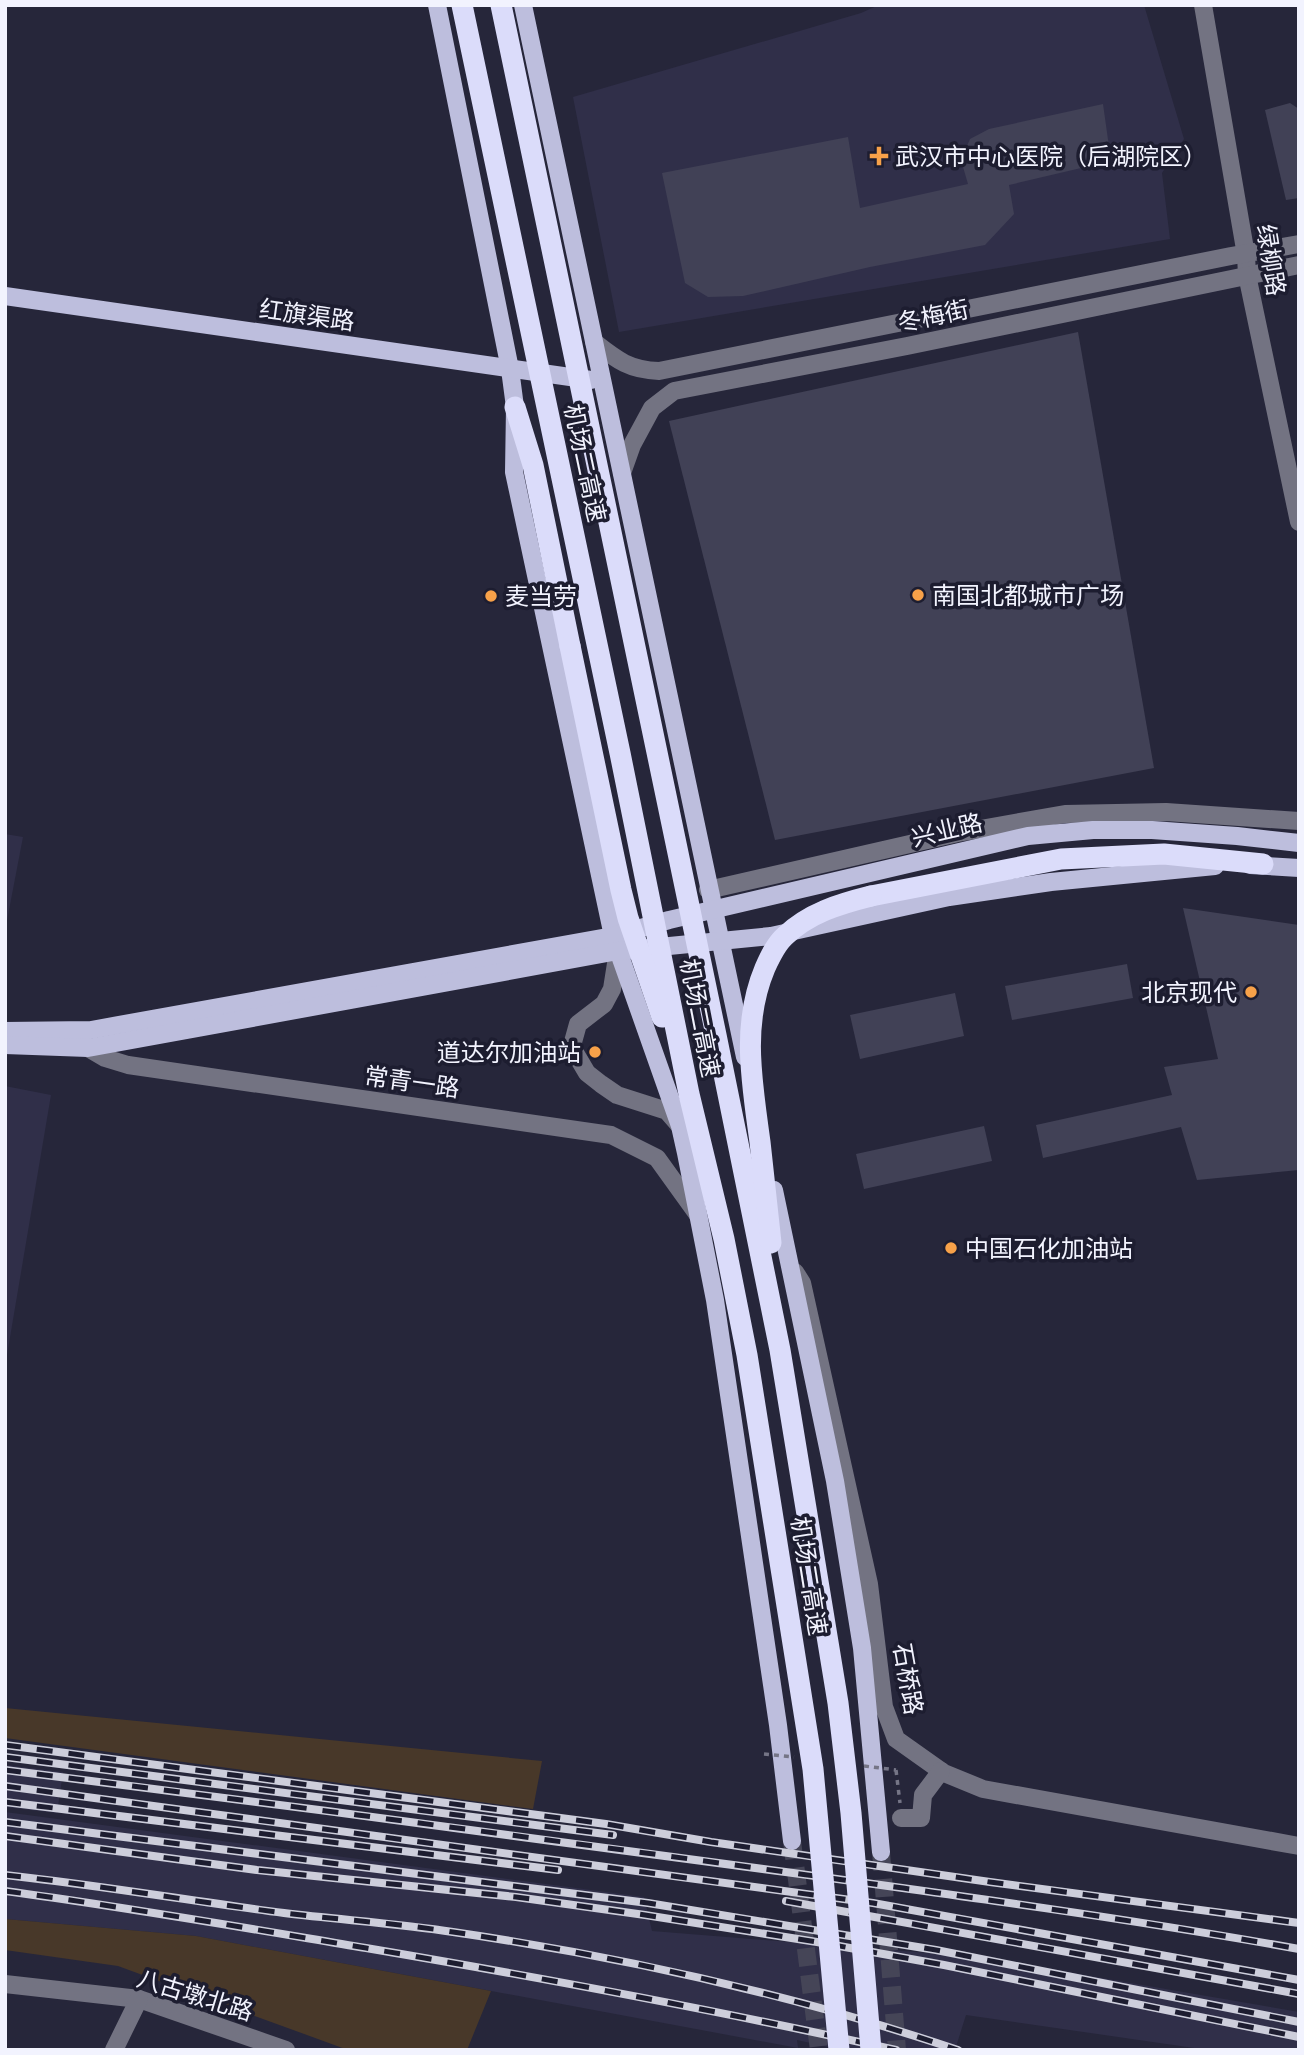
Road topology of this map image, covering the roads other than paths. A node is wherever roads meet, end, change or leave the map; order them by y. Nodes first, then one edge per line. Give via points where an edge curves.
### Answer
1 (437, 5) edge
2 (462, 5) edge
3 (501, 5) edge
4 (523, 5) edge
5 (1203, 5) edge
6 (1299, 244) edge
7 (1246, 255) junction
8 (1299, 265) edge
9 (1247, 275) junction
10 (5, 296) edge
11 (594, 342) junction
12 (510, 369) junction
13 (603, 382) junction
14 (515, 407) junction
15 (622, 473) junction
16 (1299, 522) edge
17 (1299, 821) edge
18 (1299, 843) edge
19 (1263, 864) junction
20 (1299, 868) edge
21 (708, 890) junction
22 (712, 910) junction
23 (720, 943) junction
24 (616, 944) junction
25 (5, 1031) edge
26 (5, 1045) edge
27 (88, 1048) junction
28 (689, 1094) junction
29 (680, 1126) junction
30 (698, 1215) junction
31 (788, 1260) junction
32 (780, 1350) junction
33 (942, 1771) junction
34 (901, 1818) road end
35 (792, 1841) tunnel mouth
36 (1299, 1846) edge
37 (881, 1852) tunnel mouth
38 (5, 1984) edge
39 (138, 1999) junction
40 (114, 2050) edge
41 (286, 2050) edge
42 (839, 2050) edge
43 (871, 2050) edge

1 - 12 main road
2 - 28 highway, 机场二高速, bridge
3 - 32 highway, 机场二高速, bridge
4 - 11 main road
5 - 7 street, 绿柳路
6 - 7 street, 冬梅街
7 - 9 street, 绿柳路
7 - 11 street, 冬梅街 via 659,371 619,362
8 - 9 street, 冬梅街
9 - 15 street, 冬梅街 via 674,391 652,408
9 - 16 street, 绿柳路
10 - 12 main road, 红旗渠路
11 - 13 main road
12 - 13 main road, 红旗渠路
12 - 14 main road
13 - 15 main road
14 - 24 main road via 514,472
14 - 28 highway, bridge via 533,465 628,918
15 - 21 main road
17 - 21 street via 1166,812 1065,814 958,833
18 - 22 main road, 兴业路 via 1152,830 1028,836
19 - 20 main road
19 - 23 main road via 1051,881
19 - 32 highway, bridge via 1164,854 1061,859 837,905 807,919 783,938 755,991 750,1024
21 - 22 main road
22 - 23 main road
22 - 24 main road, 兴业路
23 - 24 main road
23 - 31 main road
24 - 25 main road via 91,1030
24 - 27 main road, 常青一路
24 - 29 main road
24 - 29 street via 612,989 604,1004 578,1024 574,1051 587,1073 601,1084 617,1095 667,1111
26 - 27 main road, 常青一路
27 - 30 street, 常青一路 via 128,1065 611,1135 657,1158
28 - 42 highway, 机场二高速, bridge via 747,1355 804,1706
29 - 30 main road
30 - 35 main road via 762,1612
31 - 33 street, 石桥路 via 802,1283 869,1584 884,1707 896,1739
31 - 37 main road via 835,1481 862,1648
32 - 43 highway, 机场二高速, bridge via 838,1703
33 - 34 street via 923,1795 921,1818
33 - 36 street, 石桥路 via 983,1789
38 - 39 street, 八古墩北路
39 - 40 street
39 - 41 street, 八古墩北路

